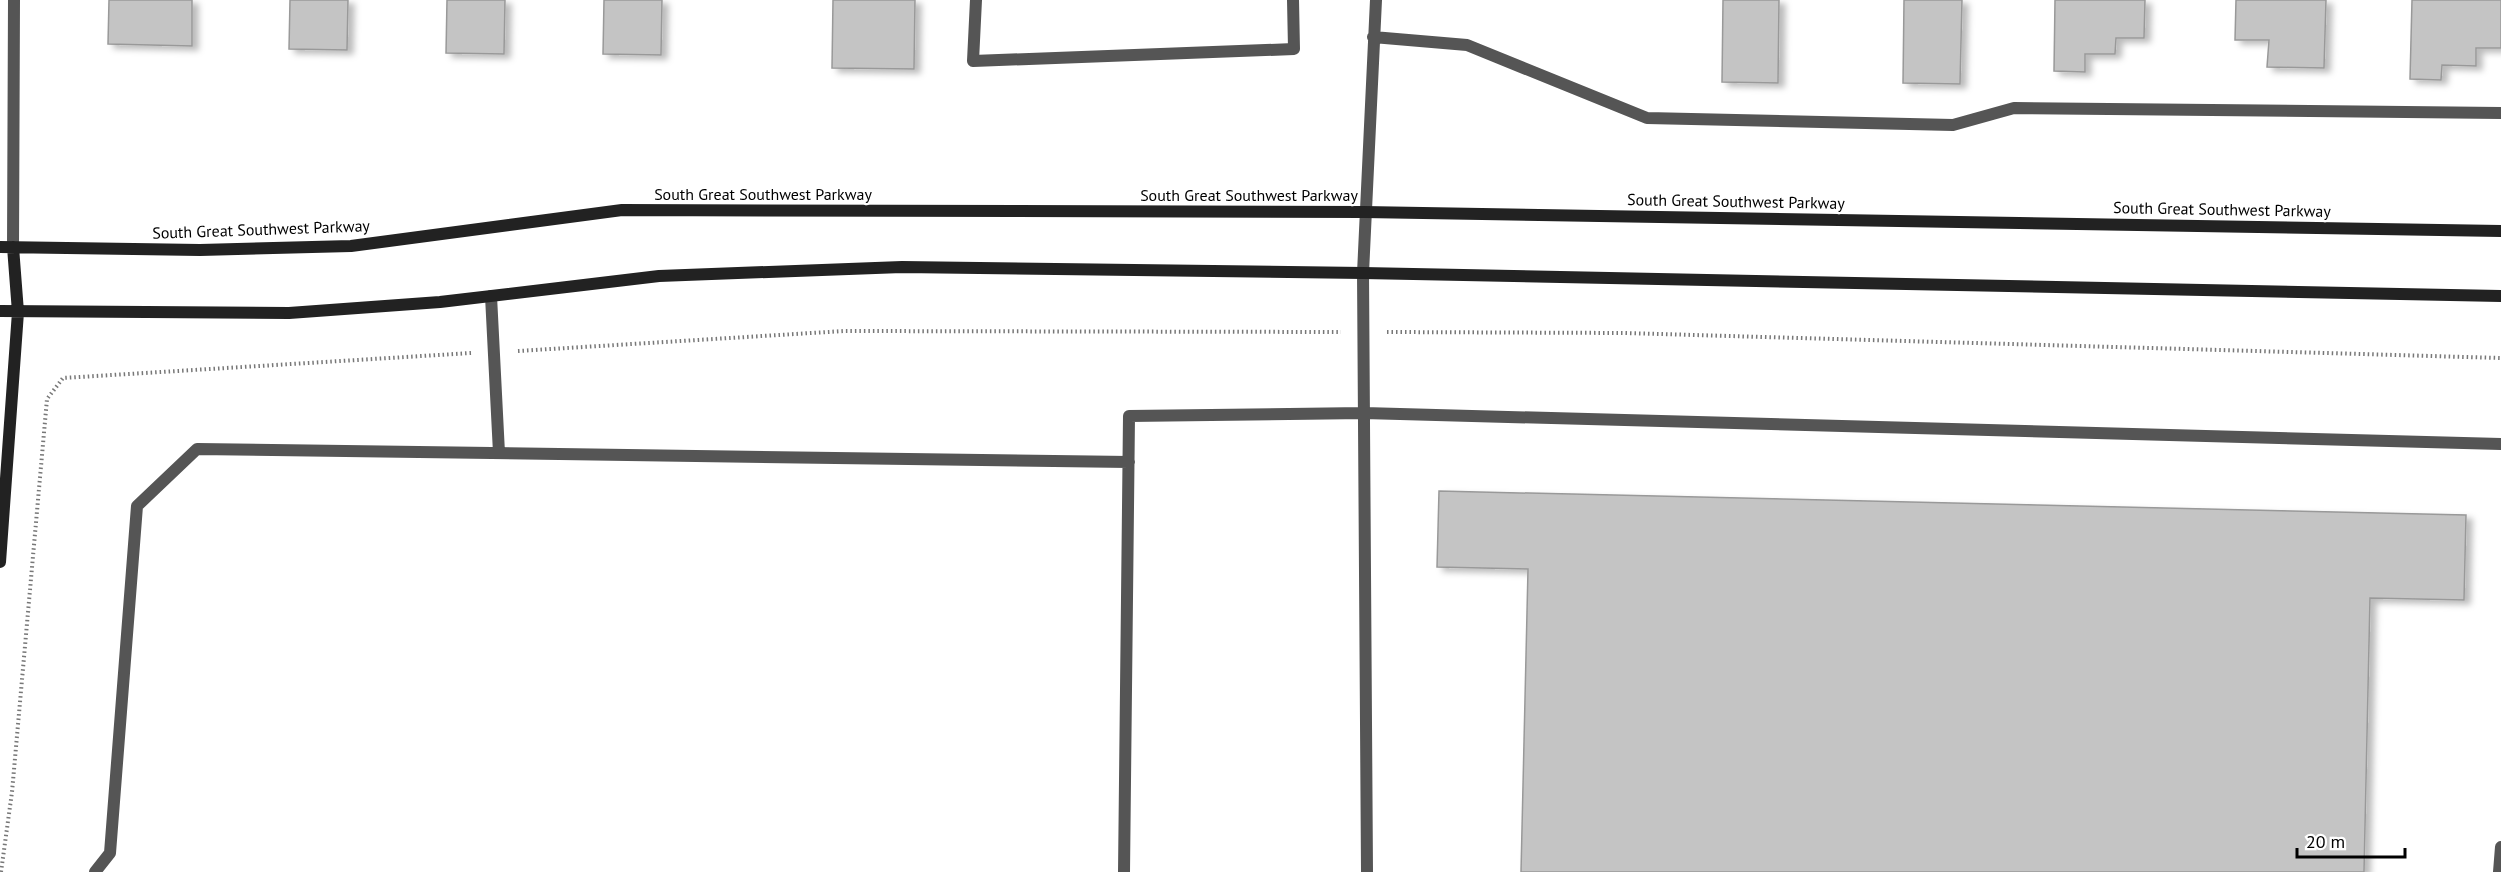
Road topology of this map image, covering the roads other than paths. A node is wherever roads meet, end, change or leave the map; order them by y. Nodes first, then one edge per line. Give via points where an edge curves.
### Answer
1 (14, 0) edge
2 (975, 0) edge
3 (1293, 0) edge
4 (1376, 0) edge
5 (1373, 38) junction
6 (2501, 113) edge
7 (1364, 212) junction
8 (2501, 231) edge
9 (0, 247) edge
10 (13, 247) junction
11 (1363, 273) junction
12 (491, 296) junction
13 (2501, 296) edge
14 (0, 311) edge
15 (18, 312) junction
16 (1364, 413) junction
17 (2501, 444) edge
18 (499, 453) junction
19 (1129, 462) junction
20 (0, 562) edge
21 (2501, 847) edge
22 (95, 872) edge
23 (1124, 872) edge
24 (1367, 872) edge
25 (2499, 872) edge

1 - 10 lane
2 - 3 lane via 973,61 1294,49
4 - 5 lane
5 - 6 lane via 1467,45 1647,118 1953,125 2014,108
5 - 7 lane
7 - 8 main road, South Great Southwest Parkway
7 - 10 main road, South Great Southwest Parkway via 622,210 351,246 200,250
7 - 11 lane
9 - 10 main road, South Great Southwest Parkway
10 - 15 main road
11 - 12 main road via 902,267 659,276
11 - 13 main road
11 - 16 lane
12 - 15 main road via 289,313
12 - 18 lane
14 - 15 main road
15 - 20 main road
16 - 17 lane
16 - 19 lane via 1129,416
16 - 24 lane
18 - 19 lane
18 - 22 lane via 197,449 137,506 110,853
19 - 23 lane
21 - 25 lane

